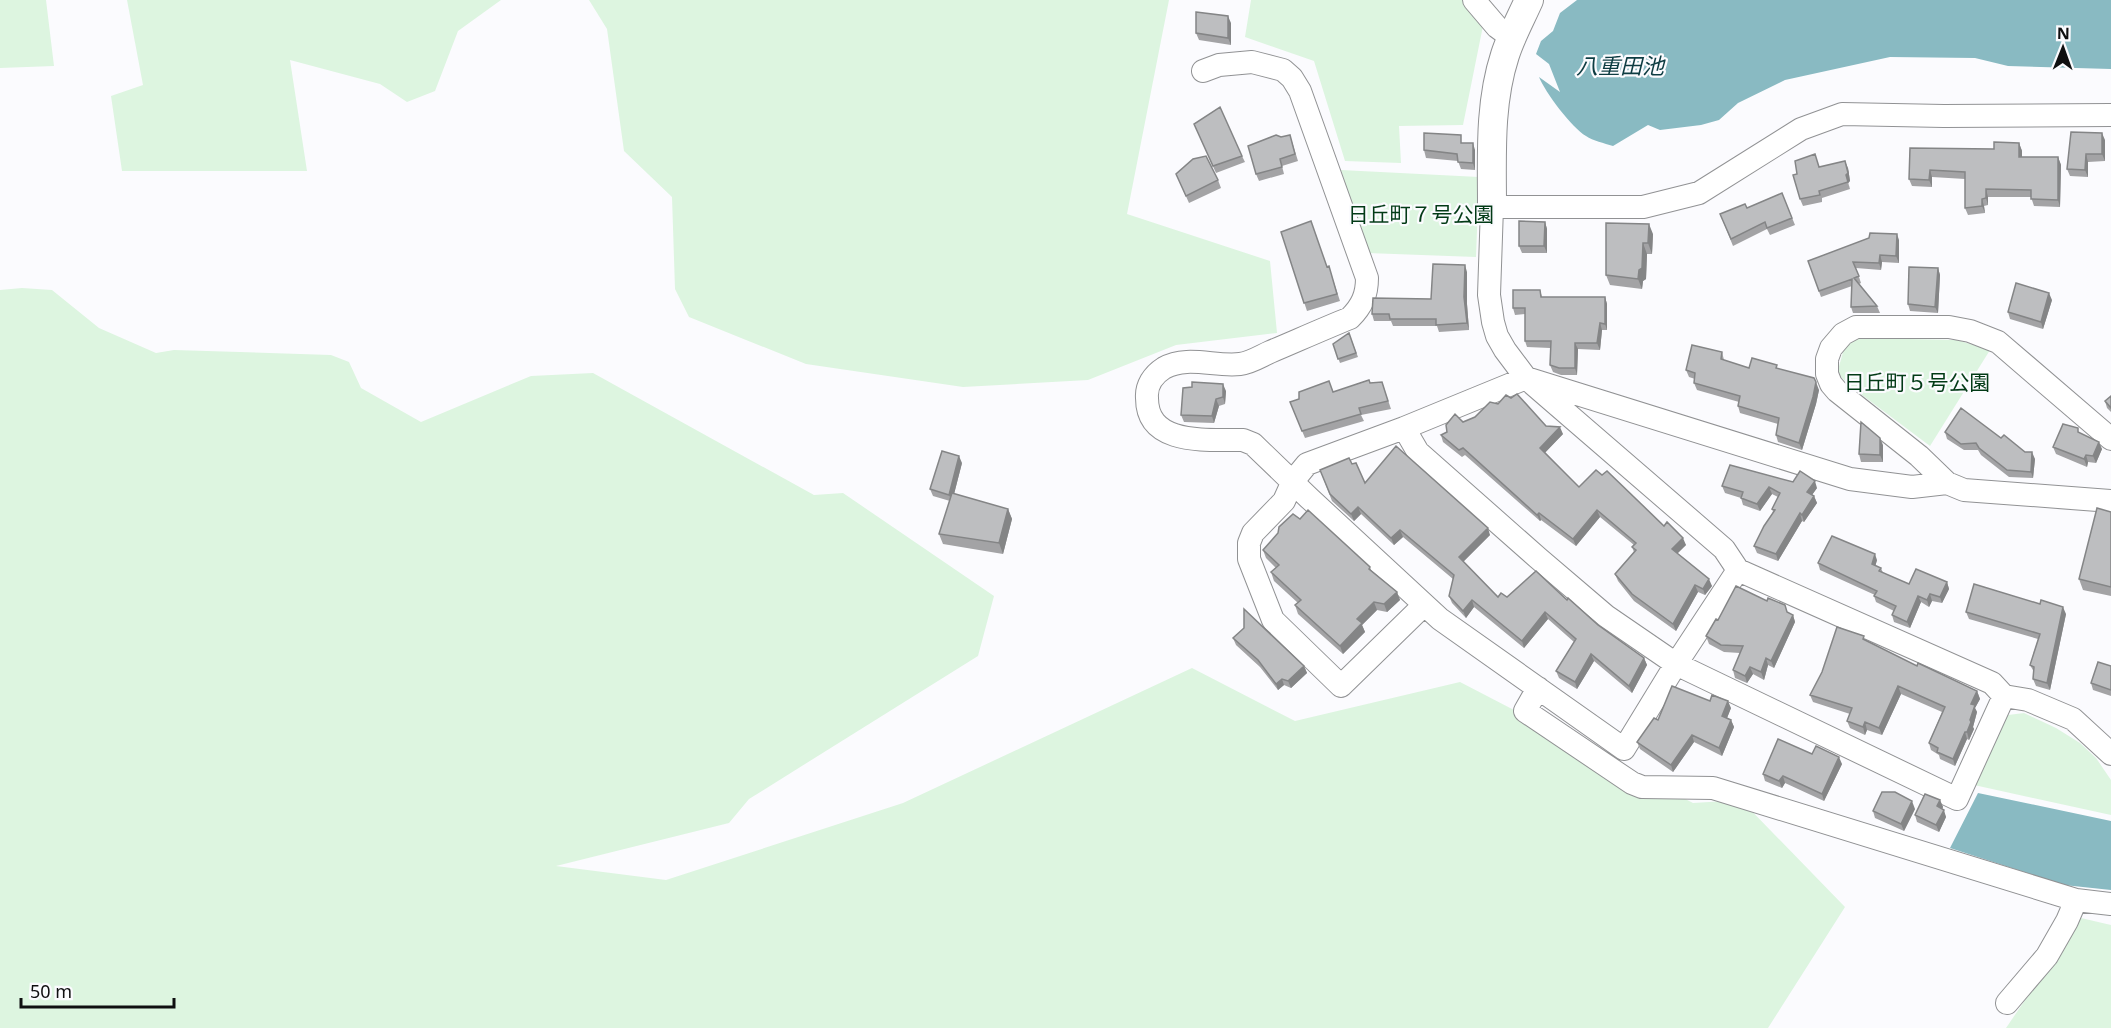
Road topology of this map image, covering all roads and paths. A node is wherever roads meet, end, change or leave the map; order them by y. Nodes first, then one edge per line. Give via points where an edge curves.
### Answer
1 (1474, 0) edge
2 (1529, 0) edge
3 (1512, 38) junction
4 (1203, 71) dead end
5 (2111, 115) edge
6 (1492, 207) junction
7 (1526, 378) junction
8 (1404, 428) junction
9 (2111, 439) edge
10 (1293, 481) junction
11 (1947, 483) junction
12 (2111, 501) edge
13 (1738, 570) junction
14 (1424, 605) junction
15 (1676, 664) junction
16 (1538, 688) junction
17 (2004, 696) junction
18 (2111, 754) edge
19 (2076, 900) junction
20 (2111, 904) edge
21 (2007, 1003) dead end

1 - 3 street
2 - 3 street
3 - 6 street via 1494,109
4 - 10 street via 1219,64 1252,62 1282,70 1292,78 1320,146 1367,287 1361,305 1350,318 1241,364 1184,362 1163,369 1148,386 1147,408 1156,424 1173,436 1254,444
5 - 6 street via 1842,114 1801,129 1698,193 1643,207
6 - 7 street via 1489,295 1493,322 1497,336
7 - 8 street
7 - 11 street via 1850,479 1912,487
7 - 13 street via 1724,549
8 - 10 street via 1307,464
8 - 15 street via 1418,452 1555,572 1606,616
9 - 11 street via 1998,342 1970,331 1949,327 1857,327 1843,334 1827,359 1831,384
10 - 14 street
10 - 14 street via 1284,501 1253,533 1250,559 1273,620 1341,686
11 - 12 street via 1964,490
13 - 15 street
13 - 17 street via 1992,684
14 - 16 street
15 - 16 street via 1624,749
15 - 17 street via 1957,799
16 - 19 street via 1525,711 1642,787 1713,788
17 - 18 street via 2028,700 2073,719
19 - 20 street
19 - 21 street via 2047,956

